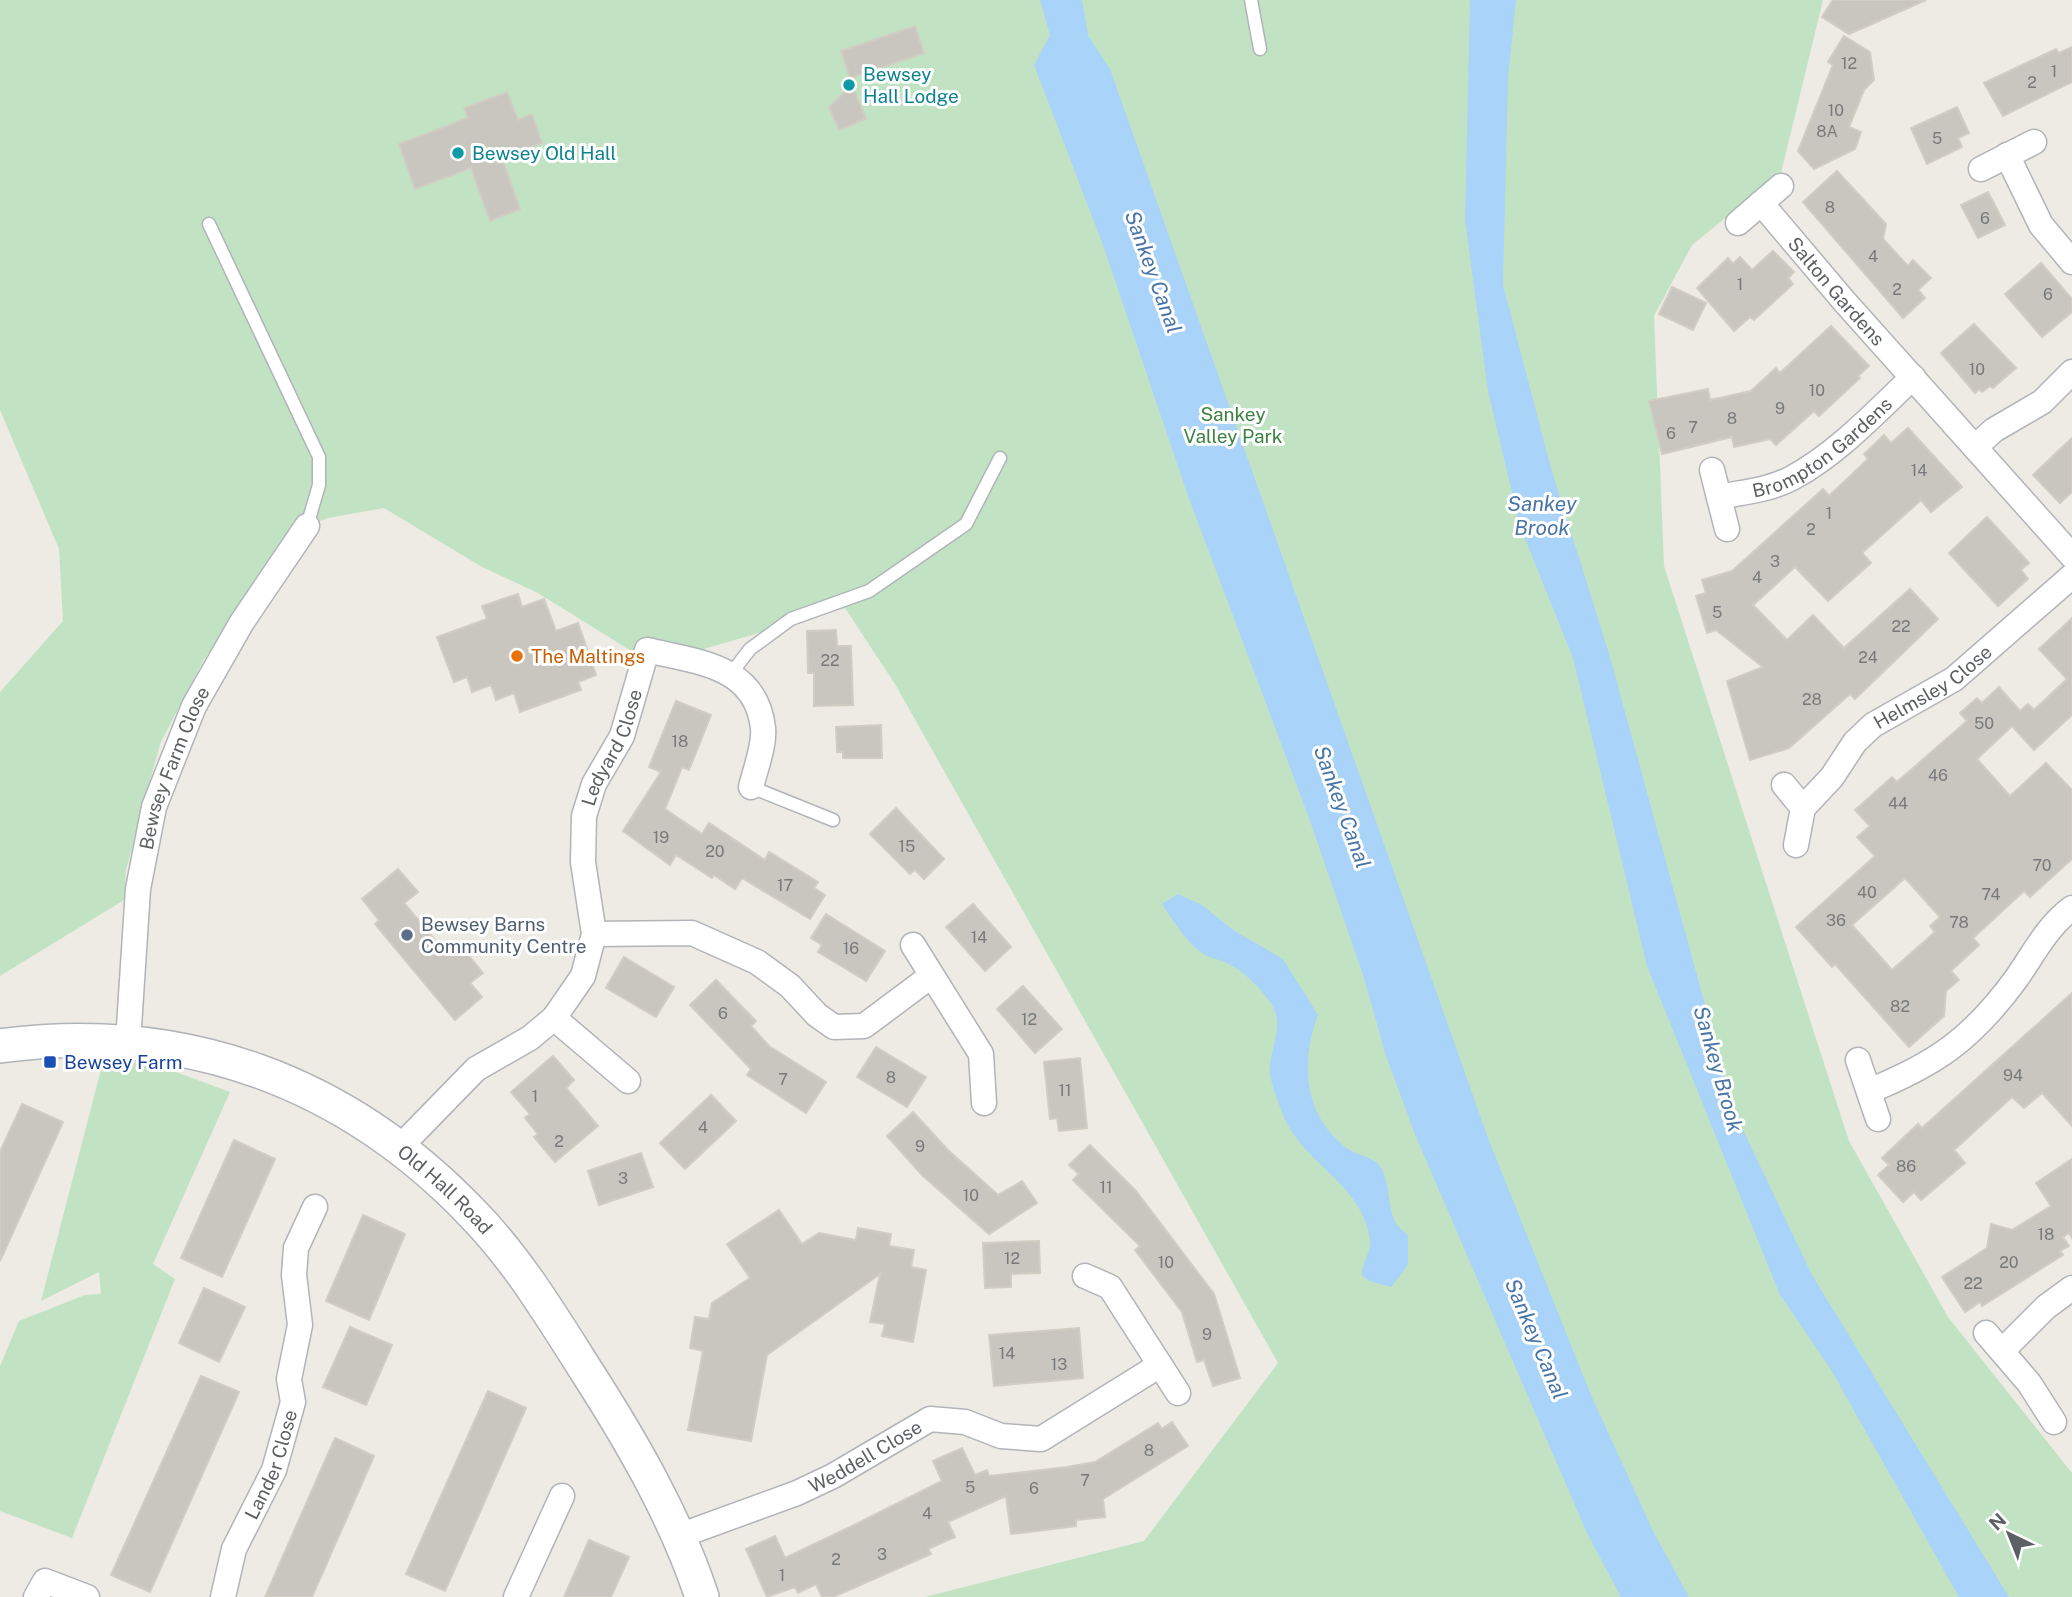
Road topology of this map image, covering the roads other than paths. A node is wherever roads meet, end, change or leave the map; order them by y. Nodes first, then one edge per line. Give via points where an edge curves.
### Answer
1 (1251, 0) edge
2 (1259, 49) dead end
3 (2034, 142) dead end
4 (2007, 155) junction
5 (1981, 169) dead end
6 (1782, 186) dead end
7 (1761, 203) junction
8 (1738, 223) dead end
9 (209, 224) dead end
10 (2072, 262) edge
11 (2072, 372) edge
12 (1913, 377) junction
13 (1975, 447) junction
14 (1000, 458) dead end
15 (1712, 470) dead end
16 (1719, 497) junction
17 (307, 526) joint
18 (1727, 529) dead end
19 (2072, 555) edge
20 (2072, 576) edge
21 (730, 675) junction
22 (1784, 785) dead end
23 (751, 787) joint
24 (1803, 808) junction
25 (833, 820) dead end
26 (1796, 845) dead end
27 (2072, 908) edge
28 (594, 934) junction
29 (913, 945) dead end
30 (931, 976) junction
31 (554, 1018) junction
32 (128, 1042) junction
33 (0, 1046) edge
34 (1858, 1060) dead end
35 (628, 1080) dead end
36 (1869, 1091) junction
37 (984, 1103) dead end
38 (1878, 1119) dead end
39 (400, 1147) junction
40 (315, 1207) dead end
41 (1085, 1276) dead end
42 (2072, 1289) edge
43 (1160, 1365) junction
44 (1178, 1393) dead end
45 (2054, 1422) dead end
46 (562, 1496) dead end
47 (679, 1536) junction
48 (36, 1597) edge
49 (87, 1597) edge
50 (223, 1597) edge
51 (516, 1597) edge
52 (702, 1597) edge

1 - 2 lane
3 - 4 street
4 - 5 street
4 - 10 street via 2041,225
6 - 7 street
7 - 8 street
7 - 12 street, Salton Gardens
9 - 17 lane via 319,457 319,485
11 - 13 street via 2042,402 1994,430
12 - 13 street
12 - 16 street, Brompton Gardens via 1793,478
13 - 19 street
14 - 21 lane via 966,524 869,591 783,624 750,649
15 - 16 street, Brompton Gardens
16 - 18 street, Brompton Gardens
17 - 32 street, Bewsey Farm Close via 242,622 194,706 154,807 138,889
20 - 24 street, Helmsley Close via 1954,679 1874,725
21 - 23 street, Ledyard Close via 753,694 764,730
21 - 28 street, Ledyard Close via 721,667 646,650 622,736 594,784 584,816 583,863
22 - 24 street
23 - 25 lane
24 - 26 street
27 - 36 street via 2049,930 1987,1016 1956,1046 1915,1072
28 - 30 street via 692,933 757,962 834,1027 864,1026
28 - 31 street, Ledyard Close via 583,976
29 - 30 street
30 - 37 street via 981,1054
31 - 35 street
31 - 39 street, Ledyard Close via 530,1038 476,1069
32 - 33 street, Old Hall Road via 89,1039
32 - 39 street, Old Hall Road via 184,1049 258,1069 305,1088
34 - 36 street
36 - 38 street
39 - 47 street, Old Hall Road via 474,1215 538,1296 619,1423
40 - 50 street, Lander Close via 296,1248 300,1325 289,1379 293,1402 274,1470 234,1549
41 - 43 street via 1110,1287
42 - 45 street via 1994,1342
43 - 44 street
43 - 47 street, Weddell Close via 1041,1439 1001,1436 965,1422 930,1419 809,1487
46 - 51 street
47 - 52 street, Old Hall Road
48 - 49 street via 45,1581

